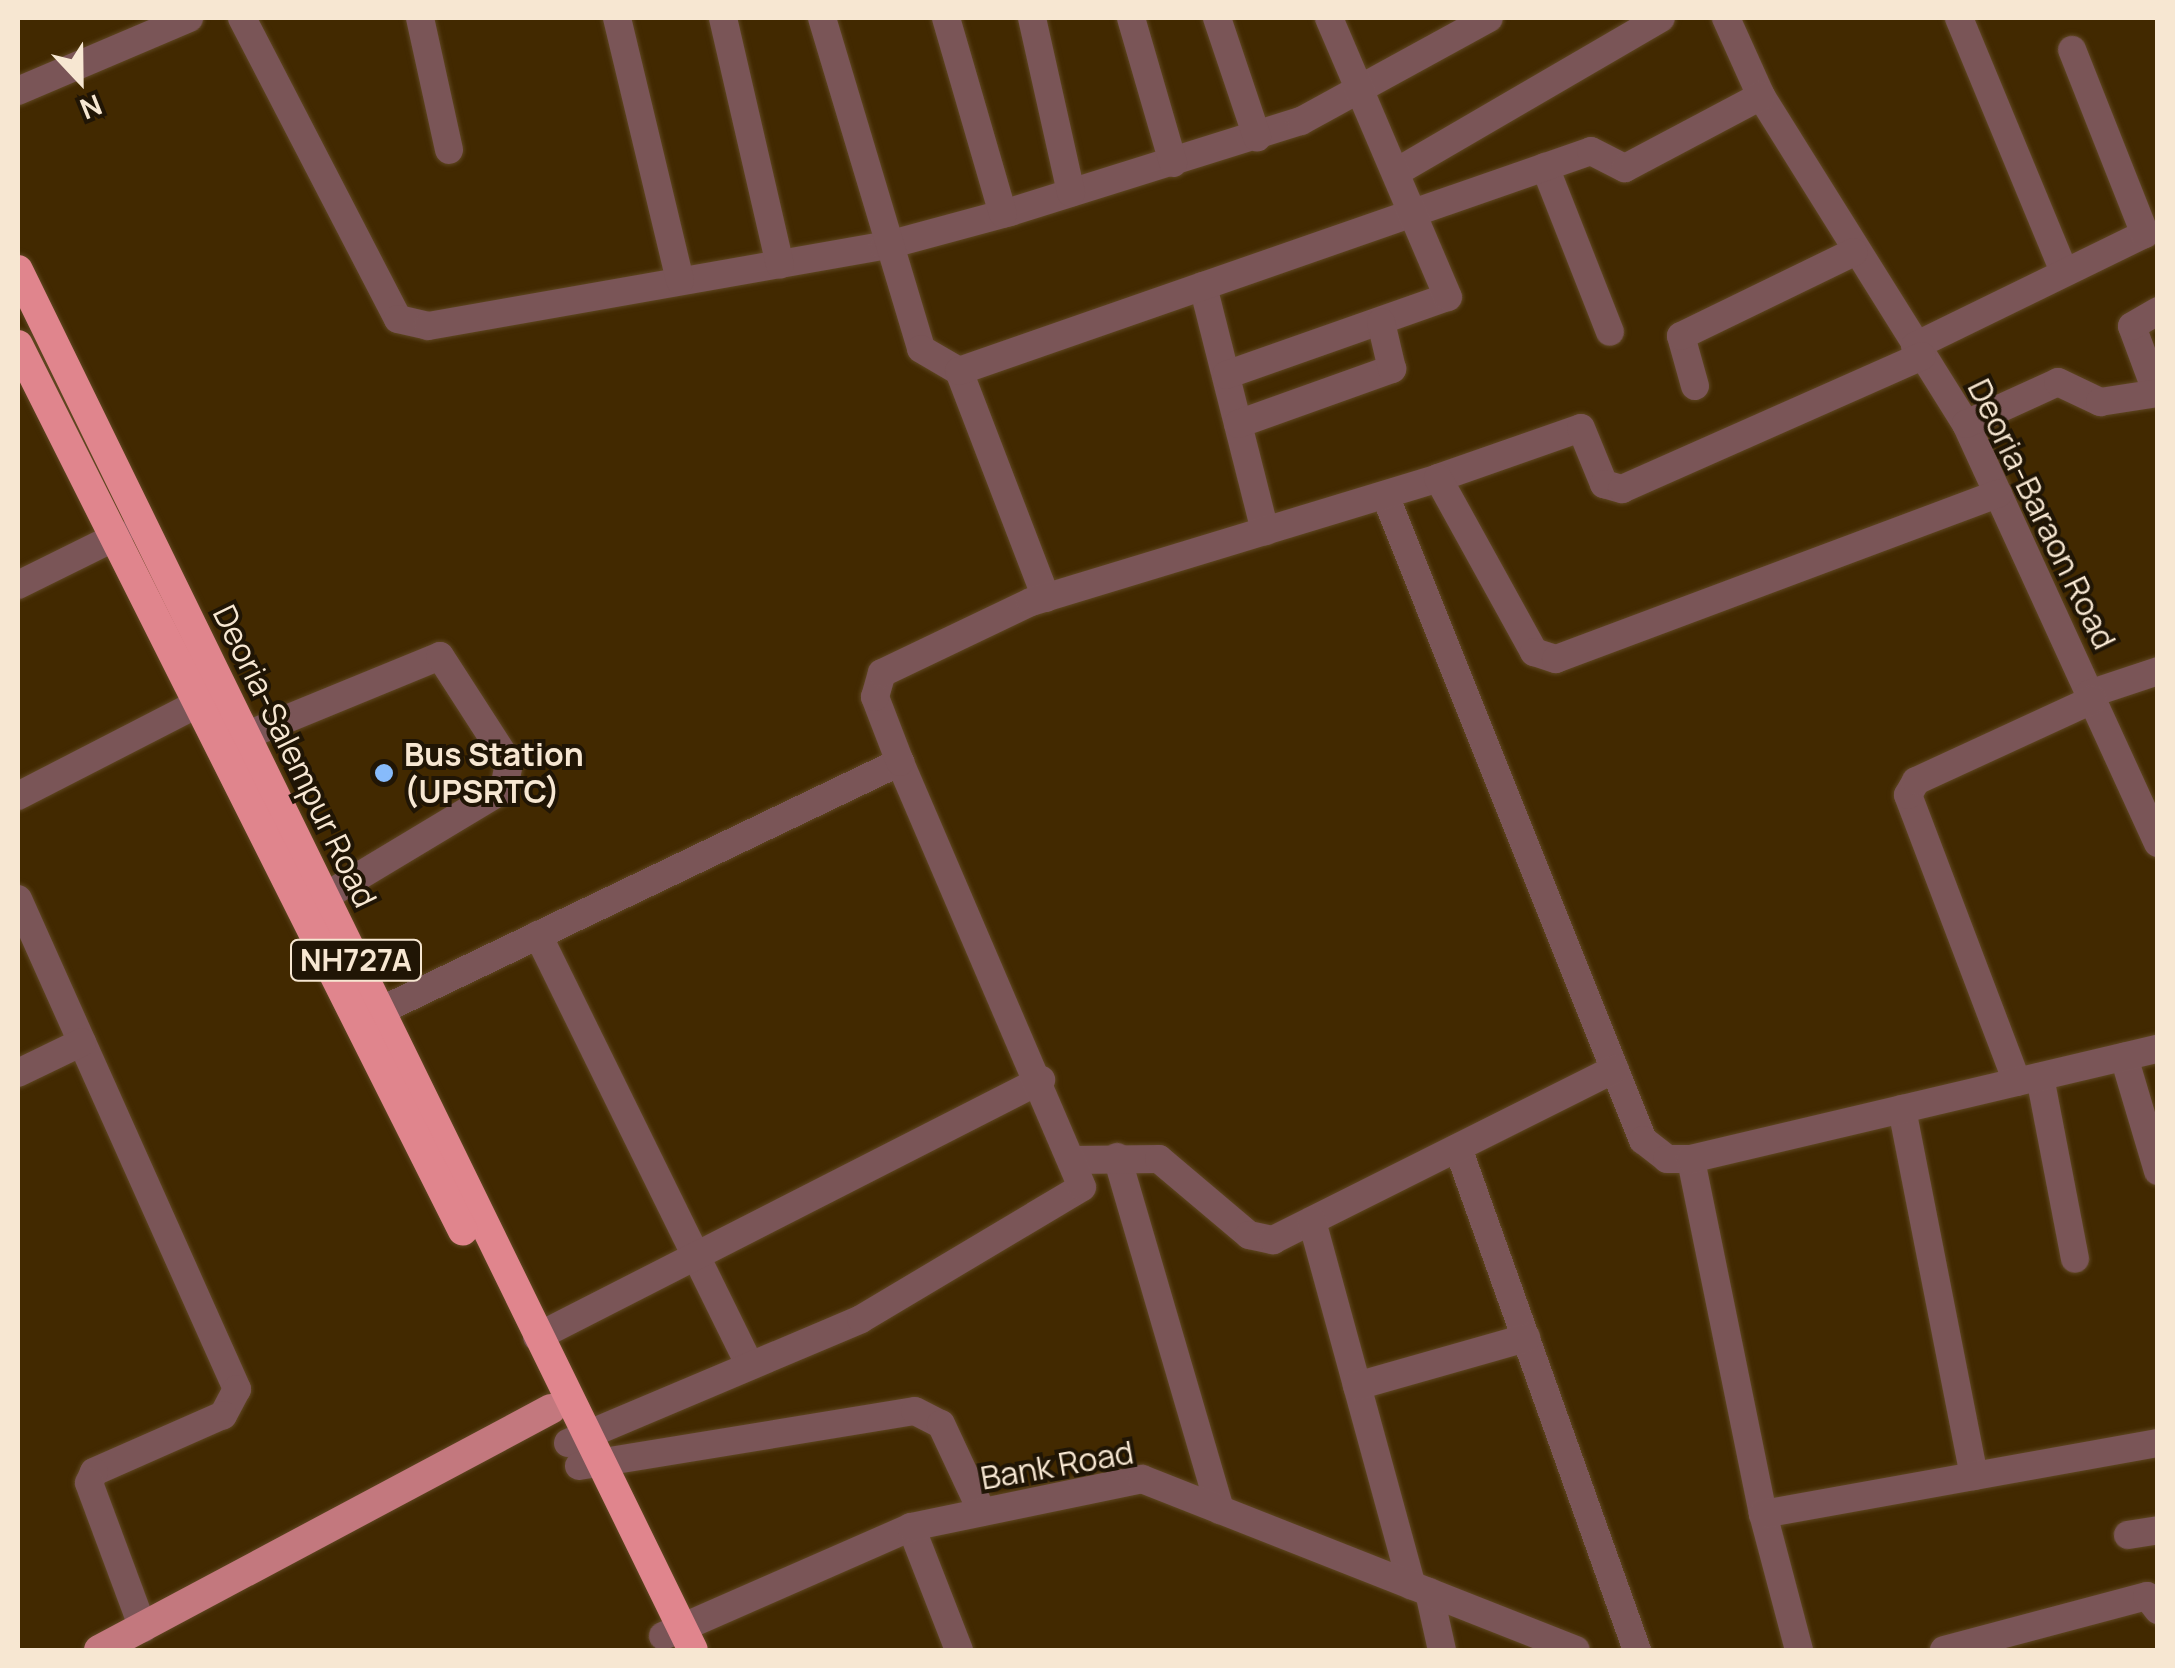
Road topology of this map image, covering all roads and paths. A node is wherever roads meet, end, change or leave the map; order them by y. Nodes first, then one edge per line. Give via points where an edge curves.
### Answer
1 (189, 18) edge
2 (420, 18) edge
3 (617, 18) edge
4 (723, 18) edge
5 (822, 18) edge
6 (946, 18) edge
7 (1032, 18) edge
8 (1131, 18) edge
9 (1217, 18) edge
10 (1329, 18) edge
11 (1488, 18) edge
12 (1660, 18) edge
13 (1726, 18) edge
14 (1959, 18) edge
15 (252, 20) edge
16 (2072, 50) dead end
17 (18, 92) edge
18 (1363, 92) junction
19 (1761, 96) junction
20 (1258, 137) junction
21 (449, 150) dead end
22 (1173, 163) junction
23 (1545, 167) junction
24 (1398, 171) junction
25 (1071, 194) junction
26 (1416, 212) junction
27 (1002, 214) junction
28 (884, 246) junction
29 (1854, 252) junction
30 (780, 264) junction
31 (18, 270) edge
32 (2064, 272) junction
33 (680, 282) junction
34 (1203, 286) junction
35 (2158, 310) edge
36 (1380, 322) junction
37 (1610, 332) dead end
38 (18, 345) edge
39 (1919, 351) junction
40 (959, 371) junction
41 (1226, 375) junction
42 (1695, 386) dead end
43 (2157, 392) edge
44 (1238, 424) junction
45 (1966, 424) junction
46 (1438, 478) junction
47 (1385, 494) junction
48 (1998, 494) junction
49 (1265, 531) junction
50 (118, 536) junction
51 (18, 585) edge
52 (1046, 598) junction
53 (2158, 671) edge
54 (2091, 697) junction
55 (203, 701) junction
56 (236, 740) junction
57 (900, 762) junction
58 (18, 796) edge
59 (2158, 843) edge
60 (18, 898) edge
61 (316, 904) junction
62 (538, 935) junction
63 (380, 1011) junction
64 (82, 1042) junction
65 (2158, 1050) edge
66 (2124, 1057) junction
67 (1615, 1069) junction
68 (18, 1073) edge
69 (1041, 1080) junction
70 (2029, 1080) junction
71 (1902, 1109) junction
72 (1458, 1148) junction
73 (1116, 1157) junction
74 (1691, 1158) junction
75 (1074, 1160) junction
76 (2158, 1170) edge
77 (1312, 1221) junction
78 (697, 1258) junction
79 (2075, 1259) dead end
80 (537, 1337) junction
81 (1526, 1338) junction
82 (750, 1366) junction
83 (1356, 1386) junction
84 (551, 1409) junction
85 (2158, 1443) edge
86 (583, 1452) junction
87 (1974, 1476) junction
88 (1220, 1510) junction
89 (982, 1512) junction
90 (1763, 1514) junction
91 (911, 1527) junction
92 (2158, 1530) edge
93 (2128, 1536) dead end
94 (1420, 1589) junction
95 (2158, 1610) edge
96 (124, 1641) edge
97 (677, 1641) edge
98 (959, 1650) edge
99 (1442, 1650) edge
100 (1576, 1650) edge
101 (1637, 1650) edge
102 (1799, 1650) edge
103 (1944, 1650) edge

1 - 17 street
2 - 21 street
3 - 33 street
4 - 30 street
5 - 28 street
6 - 27 street
7 - 25 street
8 - 22 street
9 - 20 street
10 - 18 street
11 - 18 street
12 - 24 street
13 - 19 street, Deoria-Baraon Road
14 - 32 street
15 - 33 street via 408,326
16 - 32 street via 2146,226 2134,242
18 - 20 street
18 - 24 street
19 - 23 street via 1625,168 1591,151
19 - 29 street, Deoria-Baraon Road
20 - 22 street
22 - 25 street
23 - 26 street
23 - 37 street
24 - 26 street
25 - 27 street
26 - 34 street
26 - 36 street via 1448,296
27 - 28 street
28 - 30 street
28 - 40 street via 921,349
29 - 39 street, Deoria-Baraon Road
29 - 42 street via 1681,336
30 - 33 street
31 - 56 highway, Deoria-Salempur Road / NH727A
32 - 39 street
34 - 40 street
34 - 41 street
35 - 43 street via 2132,326
36 - 41 street
36 - 44 street via 1392,369
38 - 50 highway, Deoria-Salempur Road / NH727A
39 - 45 street, Deoria-Baraon Road
39 - 46 street via 1622,489 1604,484 1581,428
40 - 52 street
41 - 44 street
43 - 45 street via 2100,402 2058,382
44 - 49 street
45 - 48 street, Deoria-Baraon Road
46 - 47 street
46 - 48 street via 1534,652 1556,659
47 - 49 street
47 - 67 street
48 - 54 street, Deoria-Baraon Road
49 - 52 street
50 - 51 street
50 - 55 highway, Deoria-Salempur Road / NH727A
52 - 57 street via 882,673 875,697
53 - 54 street
54 - 59 street, Deoria-Baraon Road
54 - 70 street via 1916,782 1908,796
55 - 56 highway, Deoria-Salempur Road / NH727A
55 - 58 street
56 - 61 highway, Deoria-Salempur Road / NH727A
56 - 61 street via 440,656 509,763 504,788
57 - 62 street
57 - 69 street
60 - 64 street
61 - 63 highway, Deoria-Salempur Road / NH727A
61 - 84 highway, Deoria-Salempur Road / NH727A
62 - 63 street
62 - 78 street
63 - 80 highway, Deoria-Salempur Road / NH727A
64 - 68 street
64 - 96 street via 237,1389 222,1415 94,1472 89,1483
65 - 66 street
66 - 70 street
66 - 76 street
67 - 72 street
67 - 74 street via 1654,1153
69 - 75 street
69 - 78 street
70 - 71 street
70 - 79 street
71 - 74 street
71 - 87 street
72 - 77 street
72 - 81 street
73 - 75 street
73 - 77 street via 1159,1158 1258,1242
73 - 88 street
74 - 90 street
75 - 82 street via 1082,1179 1075,1195 861,1319
77 - 83 street
78 - 80 street
78 - 82 street
80 - 86 highway, Deoria-Salempur Road / NH727A
81 - 83 street
81 - 101 street
82 - 86 street
83 - 94 street
84 - 86 highway, Deoria-Salempur Road / NH727A
84 - 96 main road
85 - 87 street
86 - 89 street via 915,1411 940,1424
86 - 97 highway, Deoria-Salempur Road / NH727A
87 - 90 street
88 - 89 street, Bank Road via 1142,1479
88 - 94 street, Bank Road
89 - 91 street, Bank Road
90 - 102 street
91 - 97 street, Bank Road
91 - 98 street
92 - 93 street
94 - 99 street
94 - 100 street, Bank Road
95 - 103 street via 2147,1596

